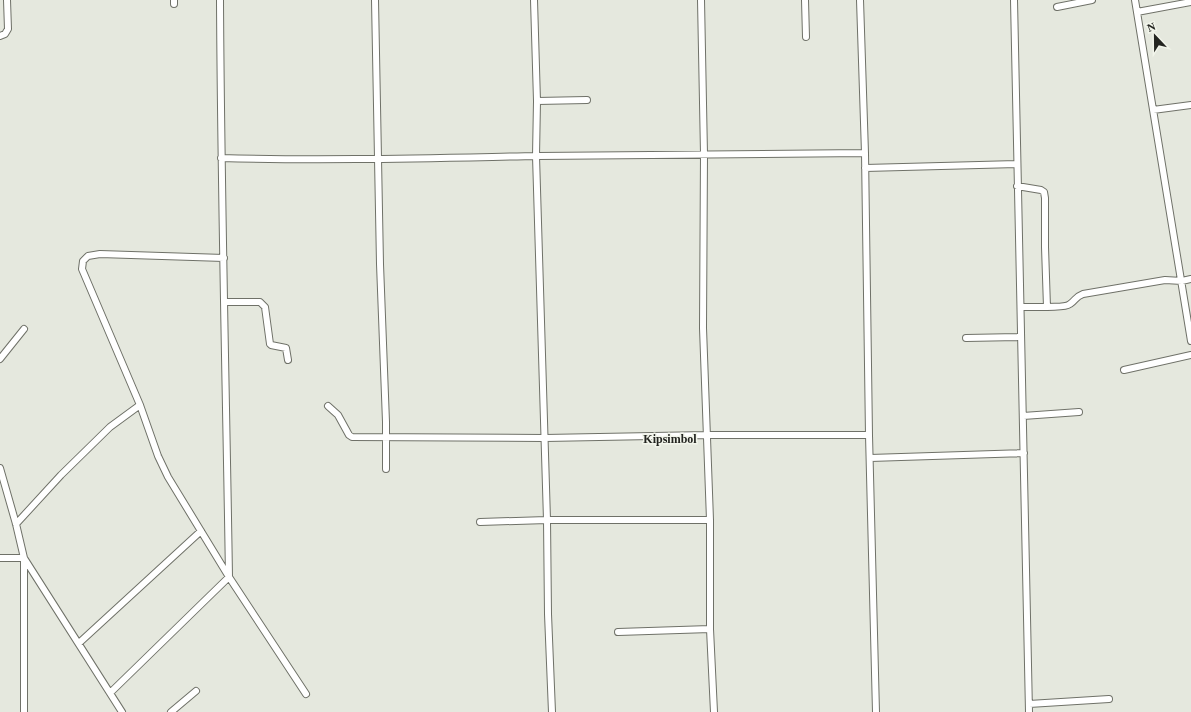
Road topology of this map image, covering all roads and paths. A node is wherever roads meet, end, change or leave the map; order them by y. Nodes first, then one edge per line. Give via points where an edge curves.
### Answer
1 (7, 0) edge
2 (220, 0) edge
3 (375, 0) edge
4 (534, 0) edge
5 (701, 0) edge
6 (805, 0) edge
7 (860, 0) edge
8 (1014, 0) edge
9 (1092, 0) edge
10 (1135, 0) edge
11 (1191, 2) edge
12 (1058, 7) dead end
13 (1137, 12) junction
14 (0, 36) edge
15 (806, 37) dead end
16 (587, 100) dead end
17 (537, 101) junction
18 (1191, 105) edge
19 (1153, 110) junction
20 (865, 153) junction
21 (704, 154) junction
22 (536, 156) junction
23 (221, 158) junction
24 (378, 160) junction
25 (1017, 164) junction
26 (865, 168) junction
27 (1017, 186) junction
28 (224, 258) junction
29 (1191, 279) edge
30 (1182, 281) junction
31 (225, 302) junction
32 (1021, 307) junction
33 (1047, 307) junction
34 (24, 329) dead end
35 (1020, 337) junction
36 (966, 338) dead end
37 (1191, 341) edge
38 (1191, 355) edge
39 (0, 359) edge
40 (288, 360) dead end
41 (1124, 370) dead end
42 (140, 405) junction
43 (328, 406) dead end
44 (1079, 412) dead end
45 (1022, 416) junction
46 (708, 435) junction
47 (869, 435) junction
48 (386, 437) junction
49 (545, 438) junction
50 (1024, 453) junction
51 (870, 458) junction
52 (0, 468) edge
53 (386, 469) dead end
54 (547, 520) junction
55 (710, 520) junction
56 (480, 522) dead end
57 (16, 524) junction
58 (201, 531) junction
59 (0, 558) edge
60 (24, 558) junction
61 (230, 577) junction
62 (710, 629) junction
63 (618, 632) dead end
64 (79, 643) junction
65 (196, 690) dead end
66 (110, 693) junction
67 (306, 694) dead end
68 (1109, 699) dead end
69 (1029, 704) junction
70 (24, 712) edge
71 (122, 712) edge
72 (171, 712) edge
73 (552, 712) edge
74 (714, 712) edge
75 (876, 712) edge
76 (1029, 712) edge

1 - 14 street via 8,29
2 - 23 street
3 - 24 street
4 - 17 street
5 - 21 street
6 - 15 street
7 - 20 street
8 - 25 street
9 - 12 street
10 - 13 street
11 - 13 street
13 - 19 street
16 - 17 street
17 - 22 street
18 - 19 street
19 - 30 street
20 - 21 street
20 - 26 street
21 - 22 street
21 - 46 street via 703,328
22 - 24 street
22 - 49 street
23 - 24 street
23 - 28 street
24 - 48 street
25 - 26 street
25 - 27 street
26 - 47 street
27 - 32 street
27 - 33 street via 1044,192
28 - 31 street
28 - 42 street via 100,254 88,256 83,261 82,268
29 - 30 street
30 - 33 street via 1164,280 1083,294 1067,306
30 - 37 street
31 - 40 street via 263,304 270,344 286,348
31 - 61 street
32 - 33 street
32 - 35 street
34 - 39 street
35 - 36 street
35 - 45 street
38 - 41 street
42 - 57 street via 110,427
42 - 58 street via 168,477
43 - 48 street via 352,437
44 - 45 street
45 - 50 street
46 - 47 street
46 - 49 street
46 - 55 street
47 - 51 street
48 - 49 street
48 - 53 street
49 - 54 street
50 - 51 street
50 - 69 street
51 - 75 street
52 - 57 street
54 - 55 street
54 - 56 street
54 - 73 street
55 - 62 street
57 - 60 street
58 - 61 street
58 - 64 street
59 - 60 street
60 - 64 street
60 - 70 street
61 - 66 street
61 - 67 street
62 - 63 street
62 - 74 street
64 - 66 street
65 - 72 street
66 - 71 street
68 - 69 street
69 - 76 street

